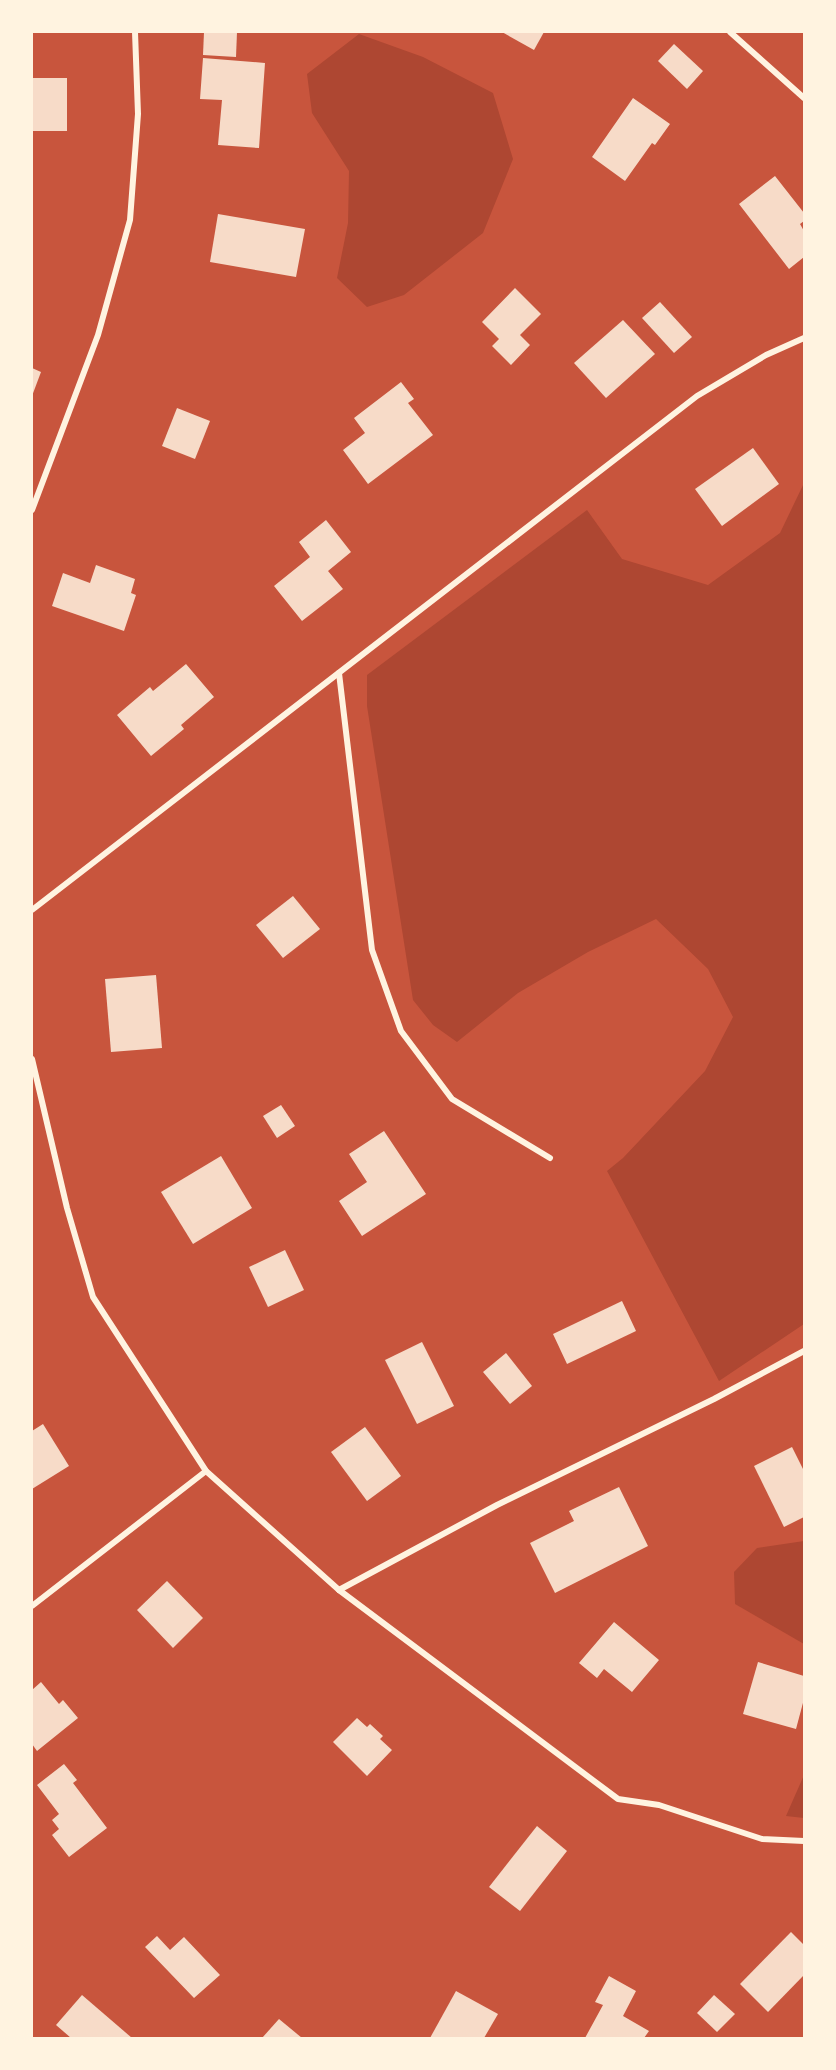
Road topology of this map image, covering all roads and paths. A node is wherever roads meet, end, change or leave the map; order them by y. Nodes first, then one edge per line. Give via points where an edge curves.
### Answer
1 (135, 32) edge
2 (730, 32) edge
3 (804, 98) edge
4 (804, 338) edge
5 (32, 510) edge
6 (339, 673) junction
7 (32, 910) edge
8 (32, 1059) edge
9 (550, 1158) dead end
10 (804, 1351) edge
11 (206, 1471) junction
12 (339, 1590) junction
13 (32, 1606) edge
14 (804, 1841) edge

1 - 5 street via 138,114 130,220 98,335
2 - 3 street
4 - 6 street via 766,355 697,396
6 - 7 street
6 - 9 street via 372,950 401,1031 452,1099
8 - 11 street via 67,1208 93,1297
10 - 12 street via 497,1505
11 - 12 street
11 - 13 street
12 - 14 street via 618,1798 659,1804 762,1839

